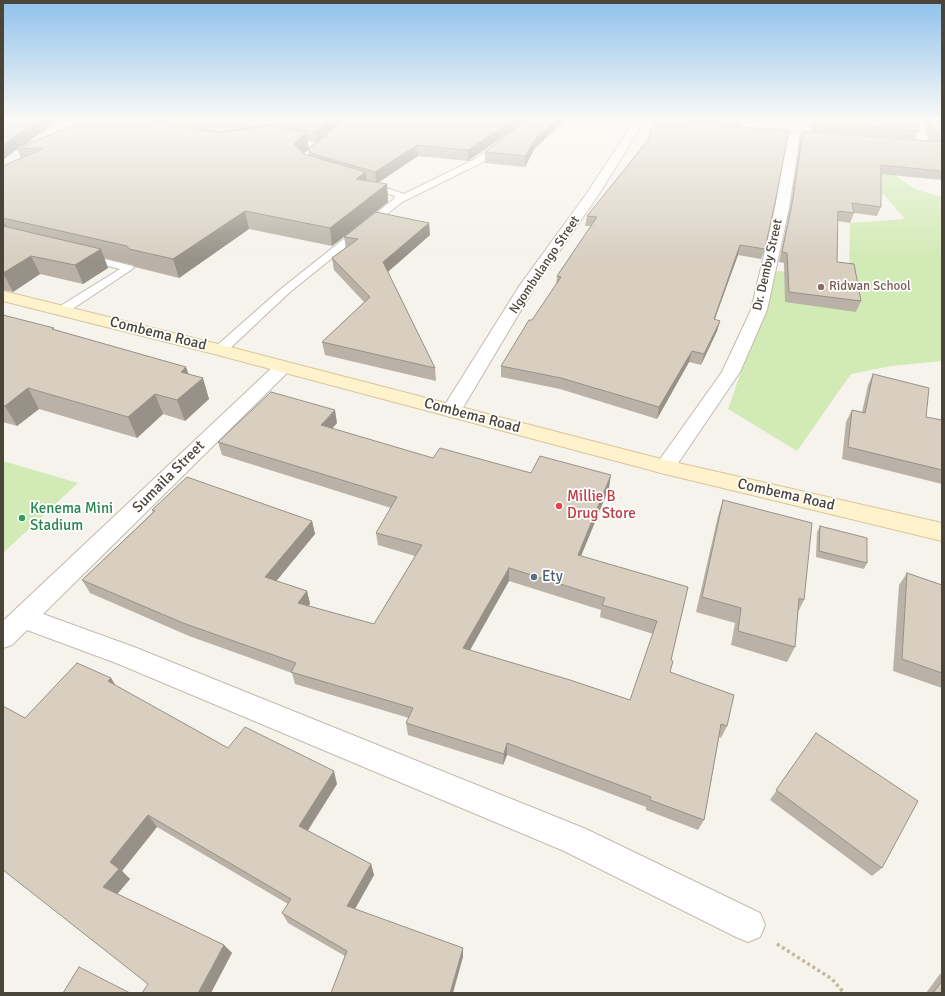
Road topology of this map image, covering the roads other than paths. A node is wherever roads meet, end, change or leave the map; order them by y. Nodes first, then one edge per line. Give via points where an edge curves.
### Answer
1 (467, 166) edge
2 (609, 166) edge
3 (789, 166) edge
4 (354, 180) edge
5 (399, 200) junction
6 (71, 254) edge
7 (3, 296) edge
8 (61, 311) junction
9 (220, 350) junction
10 (283, 366) junction
11 (451, 411) junction
12 (665, 467) junction
13 (942, 532) edge
14 (13, 628) edge
15 (748, 925) road end

1 - 5 lane
2 - 11 street, Ngombulango Street via 528,285
3 - 12 street, Dr. Demby Street via 759,310 731,372
4 - 5 lane via 400,194
5 - 9 lane via 286,290
6 - 8 lane via 129,268
7 - 8 street, Combema Road
8 - 9 street, Combema Road
9 - 10 street, Combema Road
10 - 11 street, Combema Road
10 - 14 street, Sumaila Street
11 - 12 street, Combema Road
12 - 13 street, Combema Road
14 - 15 street via 125,655 575,840

